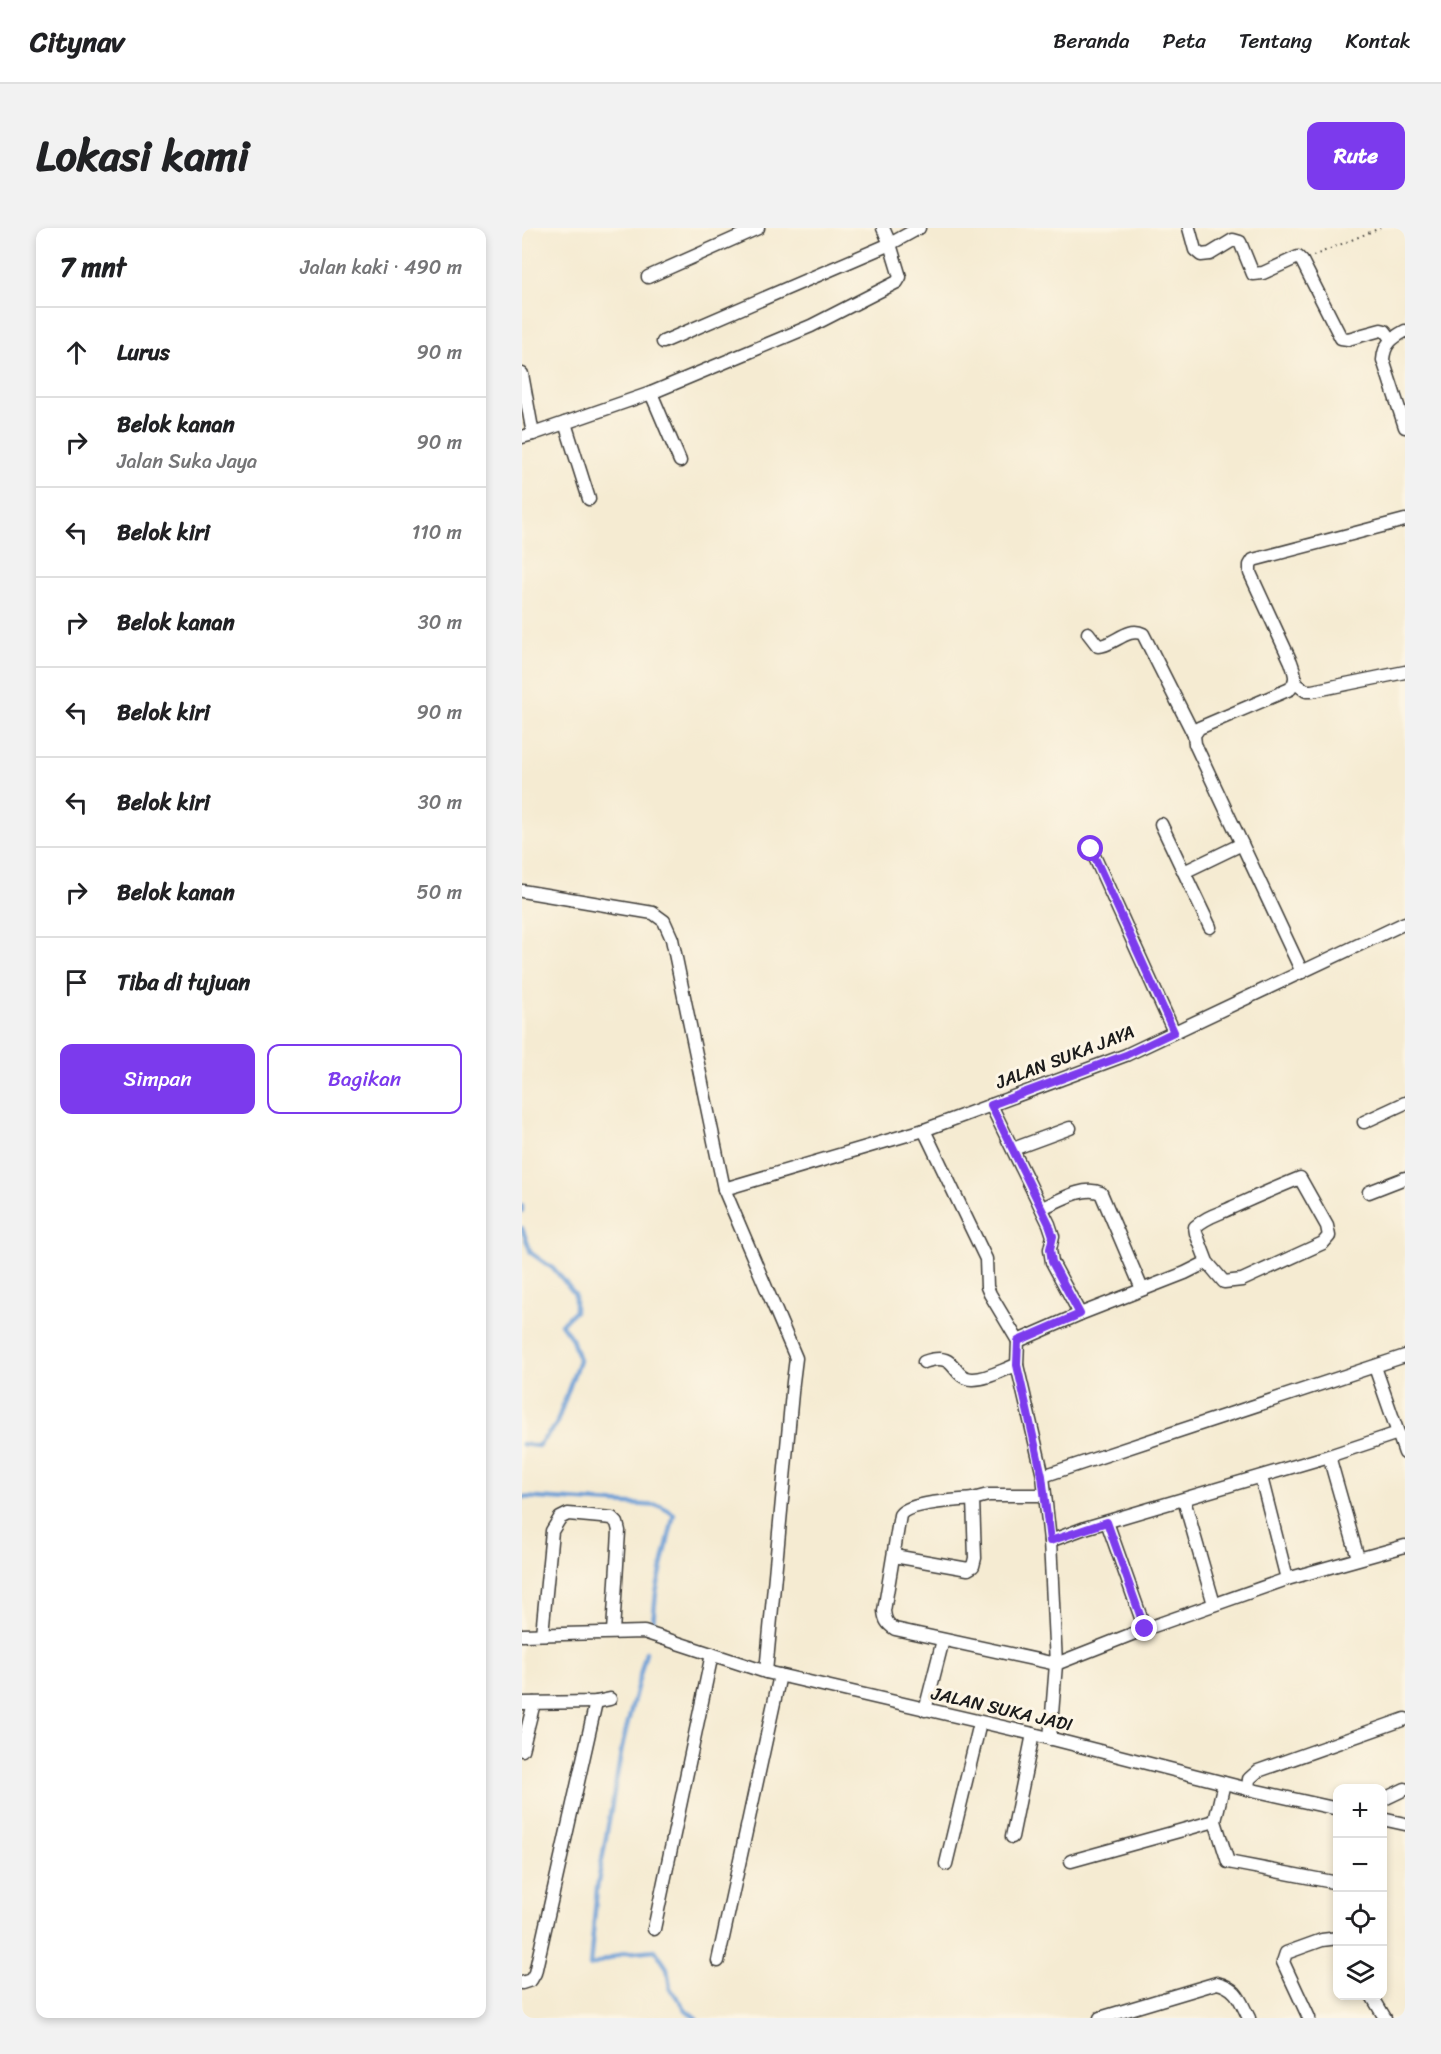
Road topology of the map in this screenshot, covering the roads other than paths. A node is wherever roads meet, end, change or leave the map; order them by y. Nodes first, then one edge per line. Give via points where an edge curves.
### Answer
1 (758, 228) edge
2 (883, 228) edge
3 (919, 228) edge
4 (1189, 228) edge
5 (890, 244) junction
6 (648, 277) dead end
7 (1405, 331) edge
8 (1391, 339) junction
9 (663, 342) dead end
10 (522, 374) edge
11 (651, 393) junction
12 (566, 423) junction
13 (1405, 427) edge
14 (527, 435) edge
15 (680, 461) dead end
16 (589, 499) dead end
17 (1405, 520) edge
18 (1088, 633) dead end
19 (1405, 672) edge
20 (1295, 683) junction
21 (1194, 735) junction
22 (1161, 824) dead end
23 (1242, 844) junction
24 (1091, 849) dead end
25 (1184, 872) junction
26 (522, 891) edge
27 (1405, 923) edge
28 (1210, 927) dead end
29 (1302, 972) junction
30 (1174, 1032) junction
31 (1405, 1103) edge
32 (991, 1105) junction
33 (1364, 1122) dead end
34 (1070, 1128) dead end
35 (924, 1130) junction
36 (1013, 1149) junction
37 (1405, 1178) edge
38 (724, 1189) junction
39 (1369, 1192) dead end
40 (1042, 1208) junction
41 (1207, 1262) junction
42 (1142, 1289) junction
43 (1080, 1314) junction
44 (1018, 1341) junction
45 (1405, 1356) edge
46 (924, 1362) dead end
47 (1017, 1365) junction
48 (1375, 1367) junction
49 (1398, 1432) junction
50 (1405, 1453) edge
51 (1329, 1456) junction
52 (1042, 1476) junction
53 (1261, 1477) junction
54 (1045, 1495) junction
55 (972, 1499) junction
56 (1184, 1500) junction
57 (1107, 1522) junction
58 (1050, 1541) junction
59 (1405, 1546) edge
60 (894, 1556) junction
61 (1358, 1558) junction
62 (1287, 1579) junction
63 (1214, 1604) junction
64 (1145, 1629) junction
65 (613, 1632) junction
66 (542, 1634) junction
67 (522, 1635) edge
68 (944, 1640) junction
69 (712, 1654) junction
70 (1056, 1664) junction
71 (766, 1672) junction
72 (780, 1676) junction
73 (610, 1699) dead end
74 (596, 1702) junction
75 (528, 1703) edge
76 (925, 1710) junction
77 (1405, 1719) edge
78 (980, 1723) junction
79 (1033, 1734) junction
80 (1050, 1739) junction
81 (522, 1750) edge
82 (1224, 1783) junction
83 (1248, 1789) junction
84 (1405, 1790) edge
85 (1387, 1798) edge
86 (1333, 1808) edge
87 (1387, 1820) edge
88 (1215, 1821) junction
89 (1405, 1824) edge
90 (1012, 1837) dead end
91 (1071, 1861) dead end
92 (946, 1864) dead end
93 (1333, 1882) edge
94 (654, 1929) dead end
95 (1333, 1939) edge
96 (718, 1961) dead end
97 (522, 1983) edge
98 (1375, 2000) edge
99 (1100, 2018) edge
100 (1249, 2018) edge
101 (1309, 2018) edge
102 (1385, 2018) edge

1 - 6 street
2 - 5 street
3 - 5 street
4 - 8 street via 1195,250 1201,255 1233,240 1240,243 1254,274 1298,257 1341,338 1380,330
5 - 9 street
5 - 11 street via 900,277 893,285 811,326
7 - 8 street
8 - 13 street via 1383,350 1383,360
10 - 14 street
11 - 12 street
11 - 15 street
12 - 14 street
12 - 16 street
17 - 20 street via 1252,560 1250,573 1291,662
18 - 21 street via 1098,646 1137,631 1143,634
19 - 20 street via 1312,691
20 - 21 street via 1290,689 1199,728
21 - 23 street
22 - 25 street
23 - 25 street
23 - 29 street
24 - 30 street
25 - 28 street
26 - 38 street via 653,913 664,921 672,939
27 - 29 street, JALAN SUKA JAYA
29 - 30 street, JALAN SUKA JAYA
30 - 32 street, JALAN SUKA JAYA via 1126,1055
31 - 33 street
32 - 35 street, JALAN SUKA JAYA
32 - 36 street
34 - 36 street
35 - 38 street, JALAN SUKA JAYA
35 - 44 street via 986,1259 990,1294
36 - 40 street
37 - 39 street
38 - 71 street via 796,1358
40 - 42 street via 1084,1191 1101,1193
40 - 43 street via 1053,1236 1052,1262
41 - 41 street via 1195,1227 1207,1217 1300,1178 1327,1226 1329,1236 1323,1243 1242,1280 1224,1282
41 - 42 street
42 - 43 street
43 - 44 street
44 - 47 street
45 - 48 street
46 - 47 street via 944,1359 961,1376 970,1379
47 - 52 street
48 - 49 street
48 - 52 street
49 - 50 street
49 - 51 street
51 - 53 street
51 - 61 street
52 - 54 street
53 - 56 street
53 - 62 street
54 - 55 street via 987,1495
54 - 58 street
55 - 60 street via 903,1510
55 - 60 street via 974,1566 968,1569
56 - 57 street
56 - 63 street
57 - 58 street
57 - 64 street
58 - 70 street
59 - 61 street
60 - 68 street via 885,1620 895,1629
61 - 62 street
62 - 63 street
63 - 64 street
64 - 70 street
65 - 66 street, JALAN SUKA JADI
65 - 66 street via 617,1523 612,1518 568,1514 560,1518 552,1531
65 - 69 street, JALAN SUKA JADI via 644,1632
66 - 67 street, JALAN SUKA JADI
68 - 70 street
68 - 76 street
69 - 71 street, JALAN SUKA JADI
69 - 94 street
70 - 80 street
71 - 72 street, JALAN SUKA JADI
72 - 76 street, JALAN SUKA JADI
72 - 96 street
73 - 74 street
74 - 75 street
74 - 97 street via 535,1973 531,1980
75 - 81 street
76 - 78 street, JALAN SUKA JADI
77 - 83 street via 1258,1771 1250,1779
78 - 79 street, JALAN SUKA JADI
78 - 92 street
79 - 80 street, JALAN SUKA JADI
79 - 90 street
80 - 82 street, JALAN SUKA JADI
82 - 83 street, JALAN SUKA JADI
82 - 88 street
83 - 86 street, JALAN SUKA JADI
84 - 85 street
87 - 89 street
88 - 91 street
88 - 93 street via 1228,1862
95 - 101 street via 1286,1953 1282,1962
98 - 102 street
99 - 100 street via 1217,1983 1235,1991

